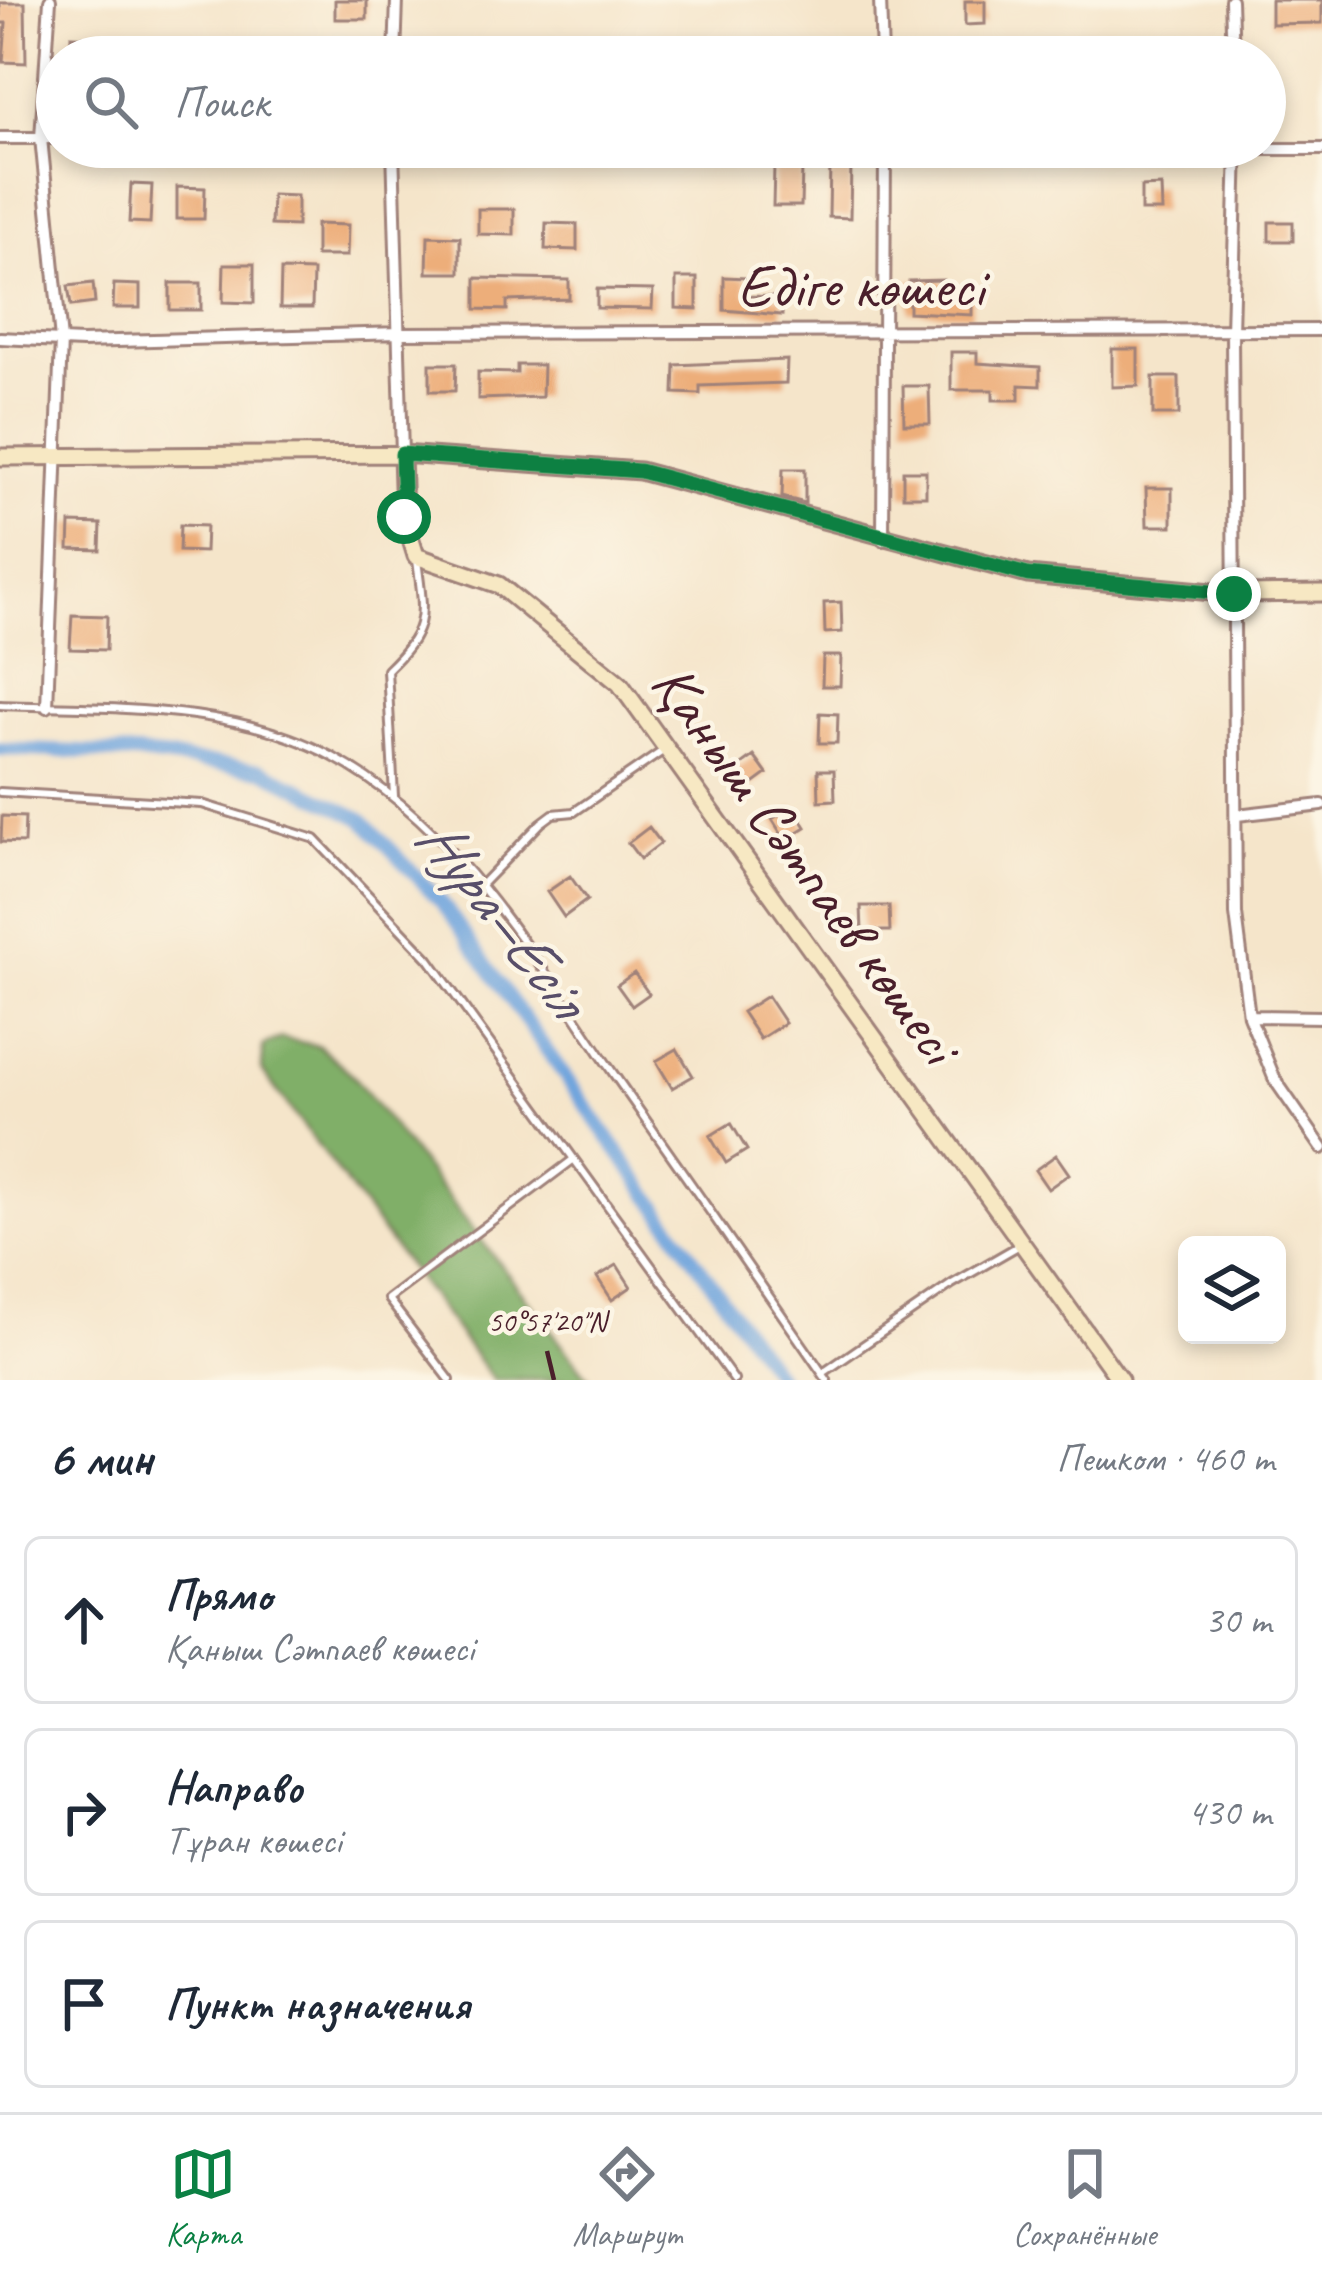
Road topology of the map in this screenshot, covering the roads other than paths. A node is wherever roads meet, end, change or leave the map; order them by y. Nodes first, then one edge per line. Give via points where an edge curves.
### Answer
1 (50, 0) edge
2 (397, 0) edge
3 (880, 0) edge
4 (1231, 0) edge
5 (48, 36) edge
6 (396, 36) edge
7 (881, 36) edge
8 (1232, 36) edge
9 (0, 138) edge
10 (36, 138) edge
11 (1286, 149) edge
12 (1322, 149) edge
13 (44, 168) edge
14 (394, 168) edge
15 (886, 168) edge
16 (1236, 168) edge
17 (886, 330) junction
18 (1322, 330) edge
19 (1232, 332) junction
20 (400, 333) junction
21 (0, 338) edge
22 (61, 340) junction
23 (402, 454) junction
24 (59, 456) junction
25 (0, 457) edge
26 (883, 540) junction
27 (416, 556) junction
28 (1322, 593) edge
29 (1234, 594) junction
30 (0, 705) edge
31 (46, 707) junction
32 (670, 746) junction
33 (0, 792) edge
34 (394, 796) junction
35 (1322, 805) edge
36 (1237, 815) junction
37 (480, 886) junction
38 (1250, 1016) junction
39 (1322, 1017) edge
40 (1322, 1148) edge
41 (574, 1159) junction
42 (1021, 1244) junction
43 (825, 1377) edge
44 (450, 1380) edge
45 (734, 1380) edge
46 (1120, 1380) edge

1 - 5 street
2 - 6 street
3 - 7 street
4 - 8 street
9 - 10 street
11 - 12 street
13 - 22 street
14 - 20 street
15 - 17 street
16 - 19 street
17 - 19 street, Едіге көшесі
17 - 20 street, Едіге көшесі
17 - 26 street
18 - 19 street, Едіге көшесі
19 - 29 street
20 - 22 street, Едіге көшесі
20 - 23 street
21 - 22 street, Едіге көшесі
22 - 24 street
23 - 24 street
23 - 26 street via 640,471
23 - 27 street via 404,517
24 - 25 street
24 - 31 street
26 - 29 street via 1028,575
27 - 32 street, Қаныш Сәтпаев көшесі via 499,585 620,684
27 - 34 lane via 424,618 414,644 387,670
28 - 29 street
29 - 36 street
30 - 31 lane
31 - 34 lane via 240,723 328,754
32 - 37 lane via 574,812 553,814
32 - 42 street, Қаныш Сәтпаев көшесі
33 - 41 lane via 202,804 315,839 429,959
34 - 37 lane
35 - 36 street
36 - 38 street via 1236,914
37 - 43 lane
38 - 39 street
38 - 40 street via 1275,1080
41 - 44 lane via 388,1298
41 - 45 lane
42 - 43 lane
42 - 46 street, Қаныш Сәтпаев көшесі

